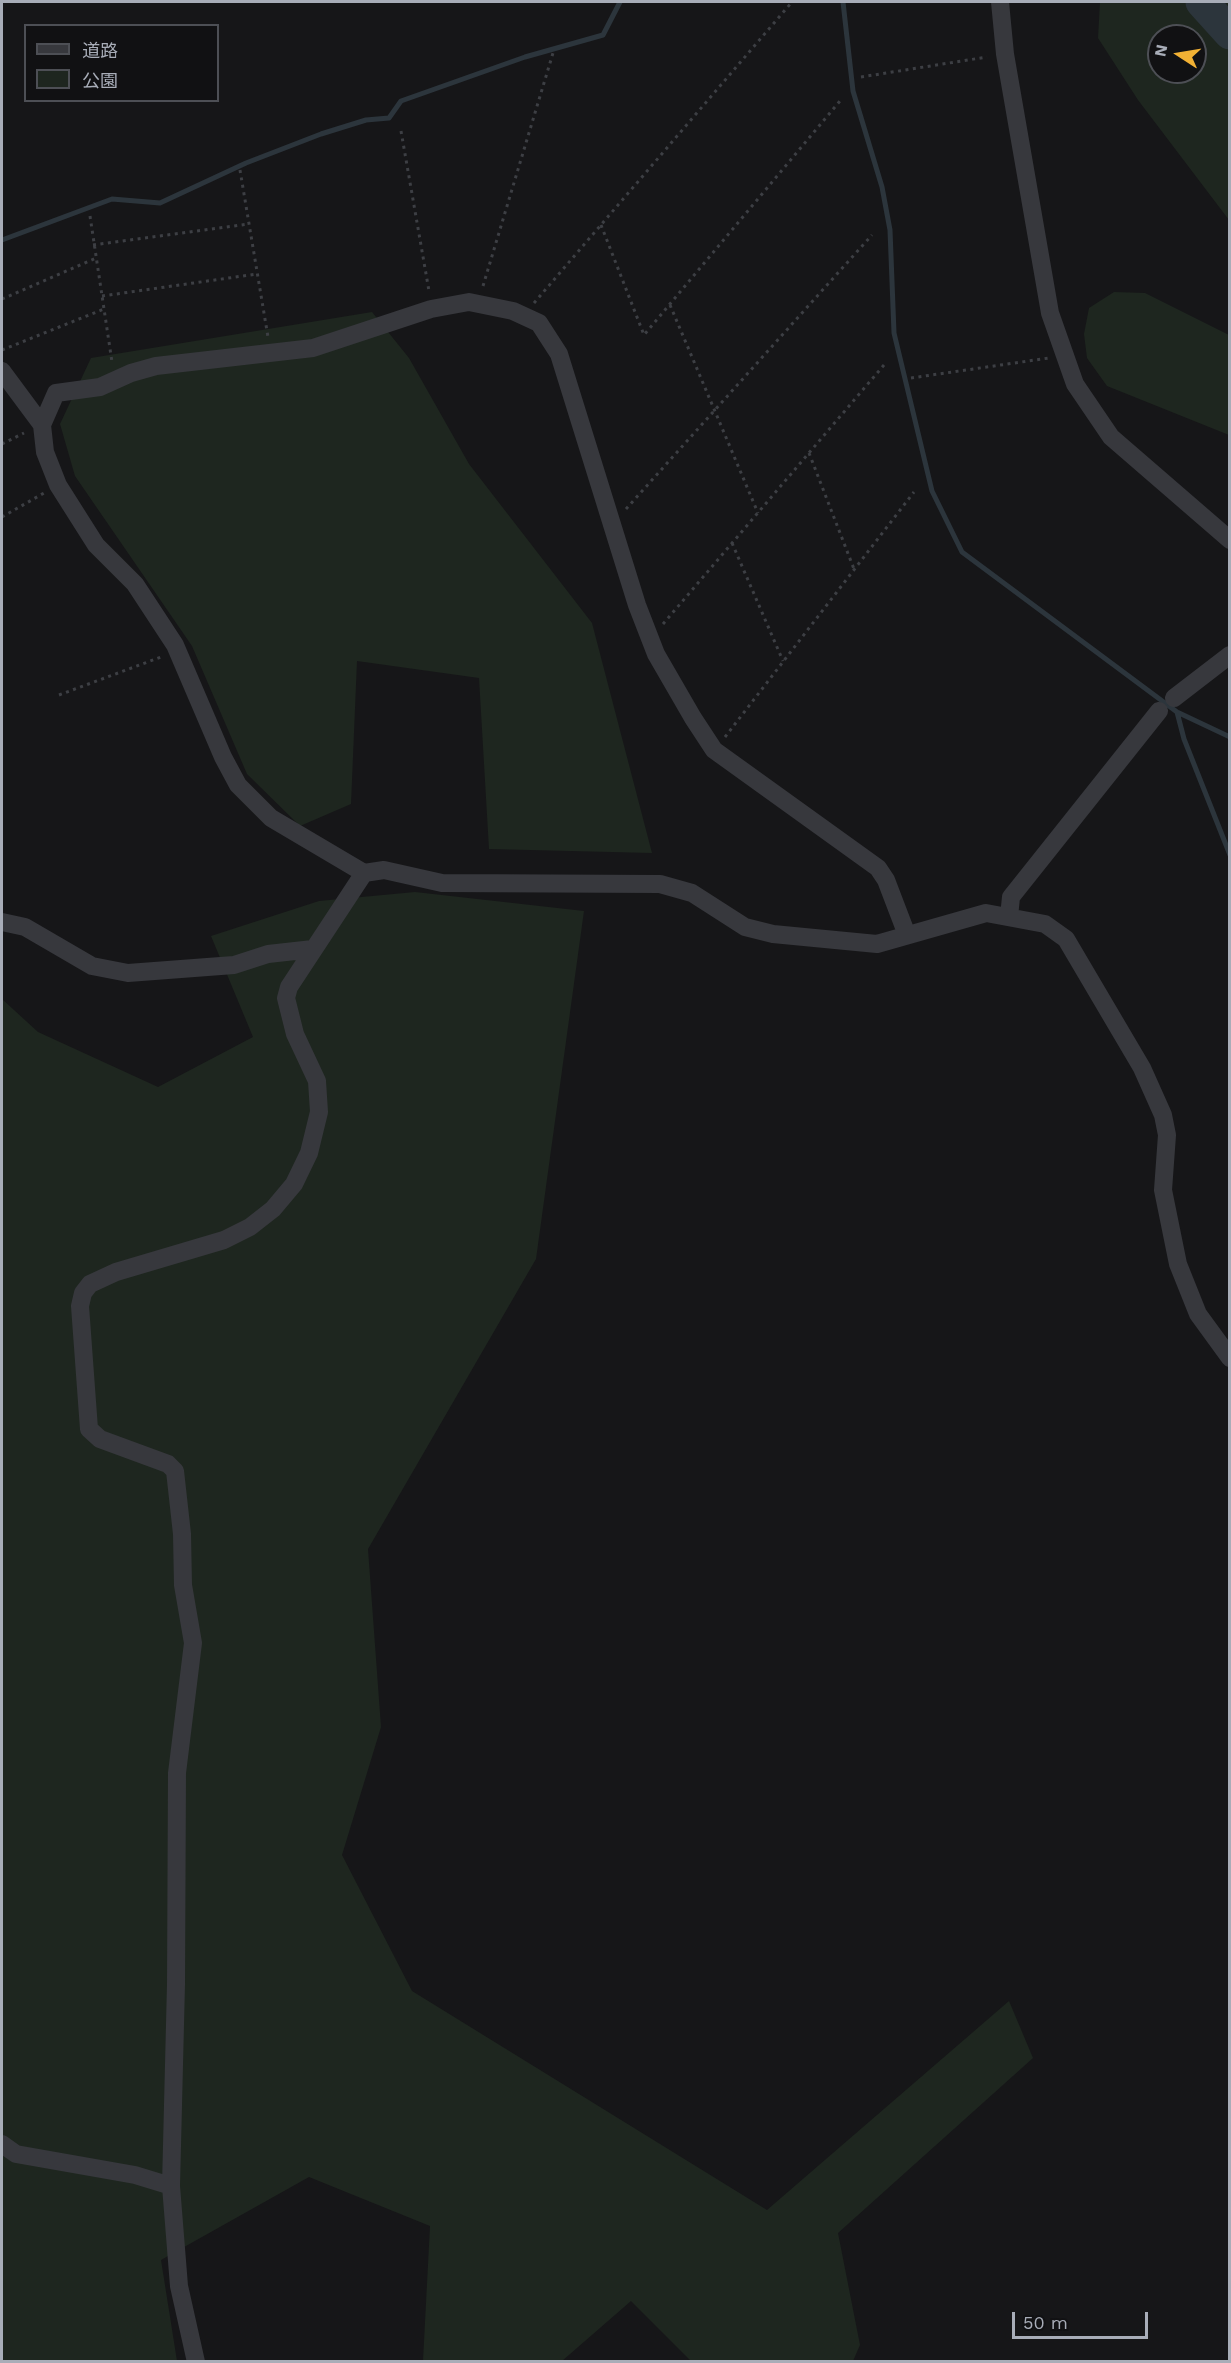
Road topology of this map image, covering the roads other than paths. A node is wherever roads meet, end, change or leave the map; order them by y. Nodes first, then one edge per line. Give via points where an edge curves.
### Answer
1 (1000, 2) edge
2 (2, 371) edge
3 (42, 425) junction
4 (1230, 540) edge
5 (1230, 655) edge
6 (1173, 698) dead end
7 (1159, 711) dead end
8 (364, 873) junction
9 (1009, 916) junction
10 (2, 922) edge
11 (908, 935) junction
12 (313, 949) junction
13 (1230, 1358) edge
14 (2, 2144) edge
15 (171, 2186) junction
16 (196, 2361) edge

1 - 4 street via 1005,54 1050,313 1063,356 1075,384 1111,437
2 - 3 street
3 - 8 street via 45,452 58,485 96,545 135,584 177,651 238,785 271,818
3 - 11 street via 56,393 100,387 156,366 313,348 431,309 469,303 513,311 539,323 559,354 637,605 666,672 714,750 878,868
5 - 6 street
7 - 9 street via 1011,897
8 - 11 street via 384,870 442,883 660,884 692,893 759,932 877,944
8 - 12 street
9 - 11 street via 986,913
9 - 13 street via 1045,924 1066,939 1142,1068 1164,1115 1164,1190 1178,1264 1198,1314
10 - 12 street via 25,927 92,966 128,973 234,965 268,954
12 - 15 street via 286,998 295,1034 317,1081 319,1112 309,1153 294,1184 273,1209 250,1227 224,1240 116,1272 90,1284 80,1306 89,1429 100,1439 168,1464 175,1471 181,1523 183,1585 193,1643 177,1773
14 - 15 street via 16,2154 135,2175
15 - 16 street via 179,2286

